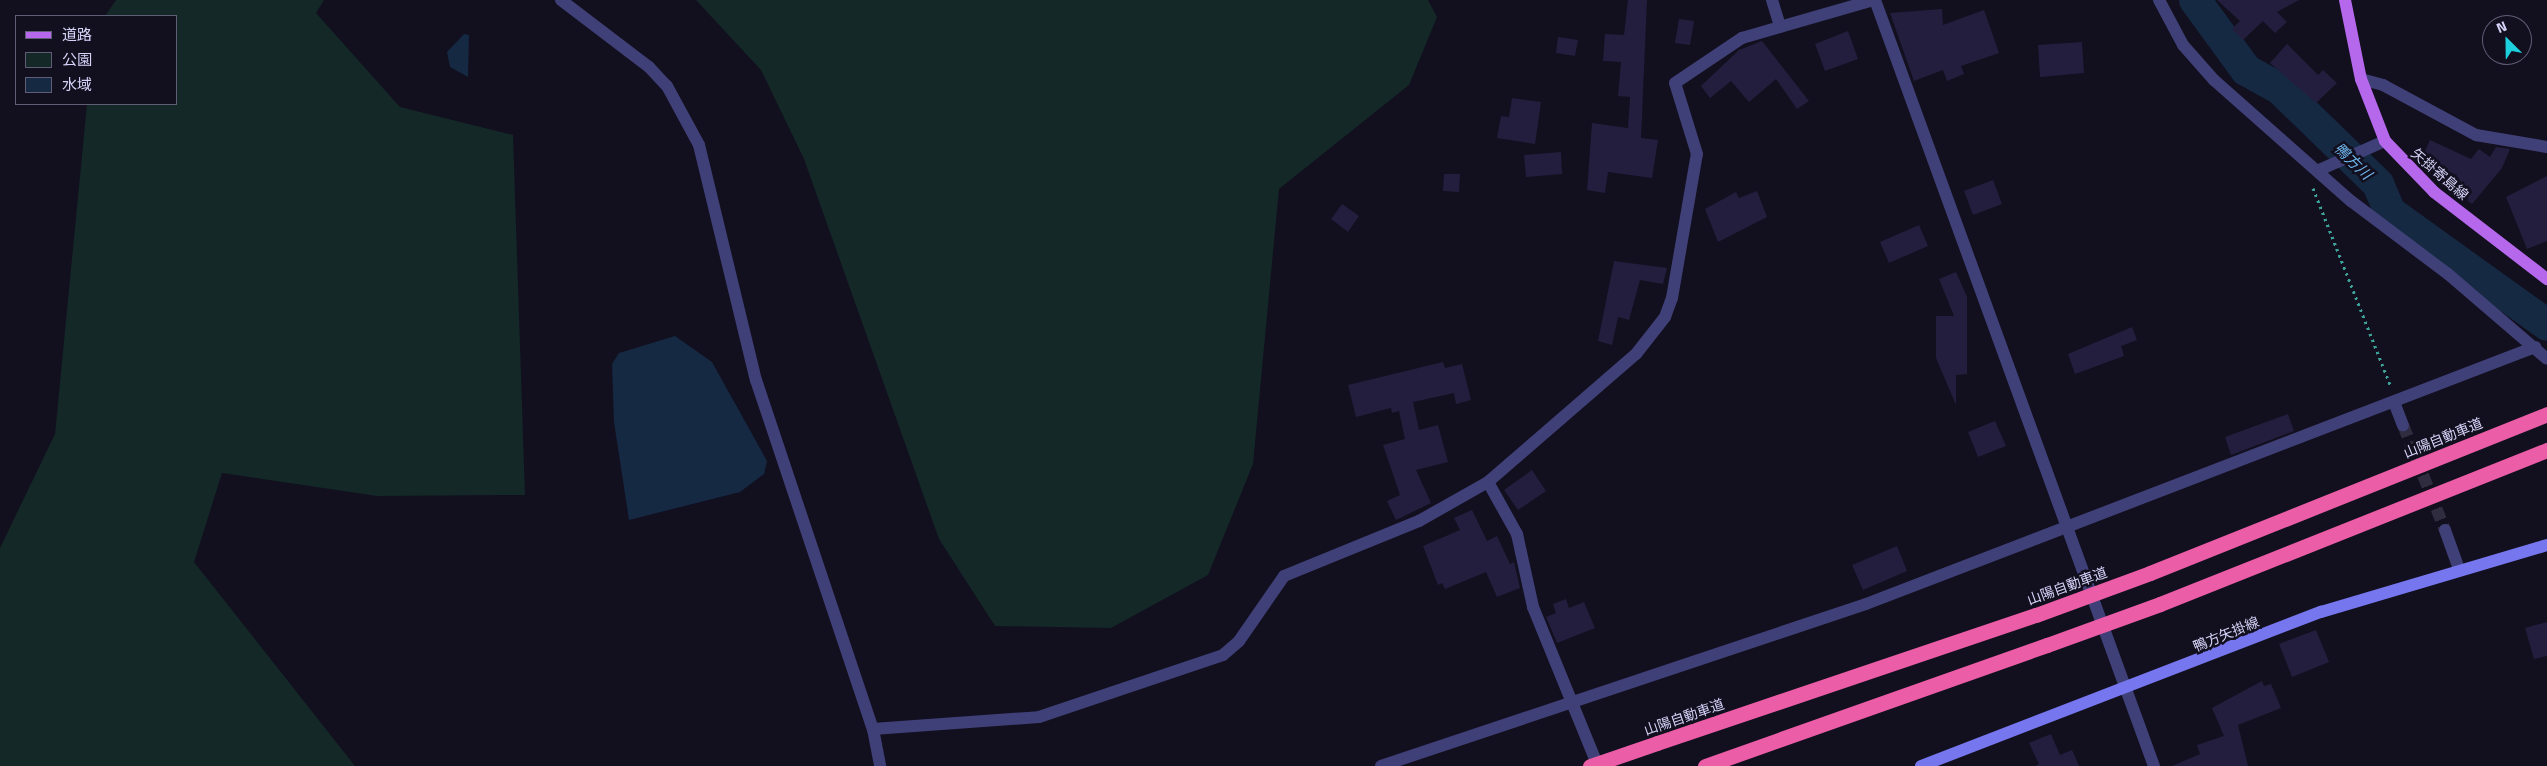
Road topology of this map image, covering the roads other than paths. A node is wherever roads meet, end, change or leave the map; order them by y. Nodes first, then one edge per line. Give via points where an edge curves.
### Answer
1 (561, 0) edge
2 (1772, 0) edge
3 (1874, 0) edge
4 (2159, 0) edge
5 (2345, 0) edge
6 (1780, 27) junction
7 (2361, 79) junction
8 (2385, 140) junction
9 (2547, 147) edge
10 (2323, 168) junction
11 (2547, 279) edge
12 (2535, 347) junction
13 (2547, 359) edge
14 (2394, 402) junction
15 (2547, 414) edge
16 (2403, 425) tunnel mouth
17 (2547, 450) edge
18 (1488, 482) junction
19 (2069, 528) junction
20 (2444, 530) tunnel mouth
21 (2547, 545) edge
22 (2459, 569) junction
23 (2126, 689) junction
24 (1571, 702) junction
25 (873, 729) junction
26 (877, 765) edge
27 (1381, 766) edge
28 (1590, 766) edge
29 (1598, 766) edge
30 (1705, 766) edge
31 (1921, 766) edge
32 (2154, 766) edge

1 - 25 street via 668,86 699,145 756,380
2 - 6 street
3 - 6 street
3 - 19 street
4 - 10 street via 2183,45 2214,80
5 - 7 main road, 矢掛寄島線
6 - 18 street via 1742,38 1675,83 1683,120 1698,154 1672,298 1665,317 1636,354
7 - 8 main road, 矢掛寄島線
7 - 9 street via 2383,85 2476,135
8 - 10 street
8 - 11 main road, 矢掛寄島線 via 2434,192
10 - 12 street via 2351,201
12 - 13 street
12 - 14 street
14 - 16 street
14 - 19 street
15 - 28 highway, 山陽自動車道, bridge via 2036,615
17 - 30 highway, bridge via 2160,604
18 - 24 street via 1517,534 1533,607
18 - 25 street via 1418,521 1284,576 1239,641 1223,655 1039,717
19 - 23 street
19 - 24 street via 1866,604
20 - 22 street
21 - 22 main road, 鴨方矢掛線
22 - 23 main road, 鴨方矢掛線 via 2321,612
23 - 31 main road, 鴨方矢掛線
23 - 32 street
24 - 27 street
24 - 29 street
25 - 26 street

